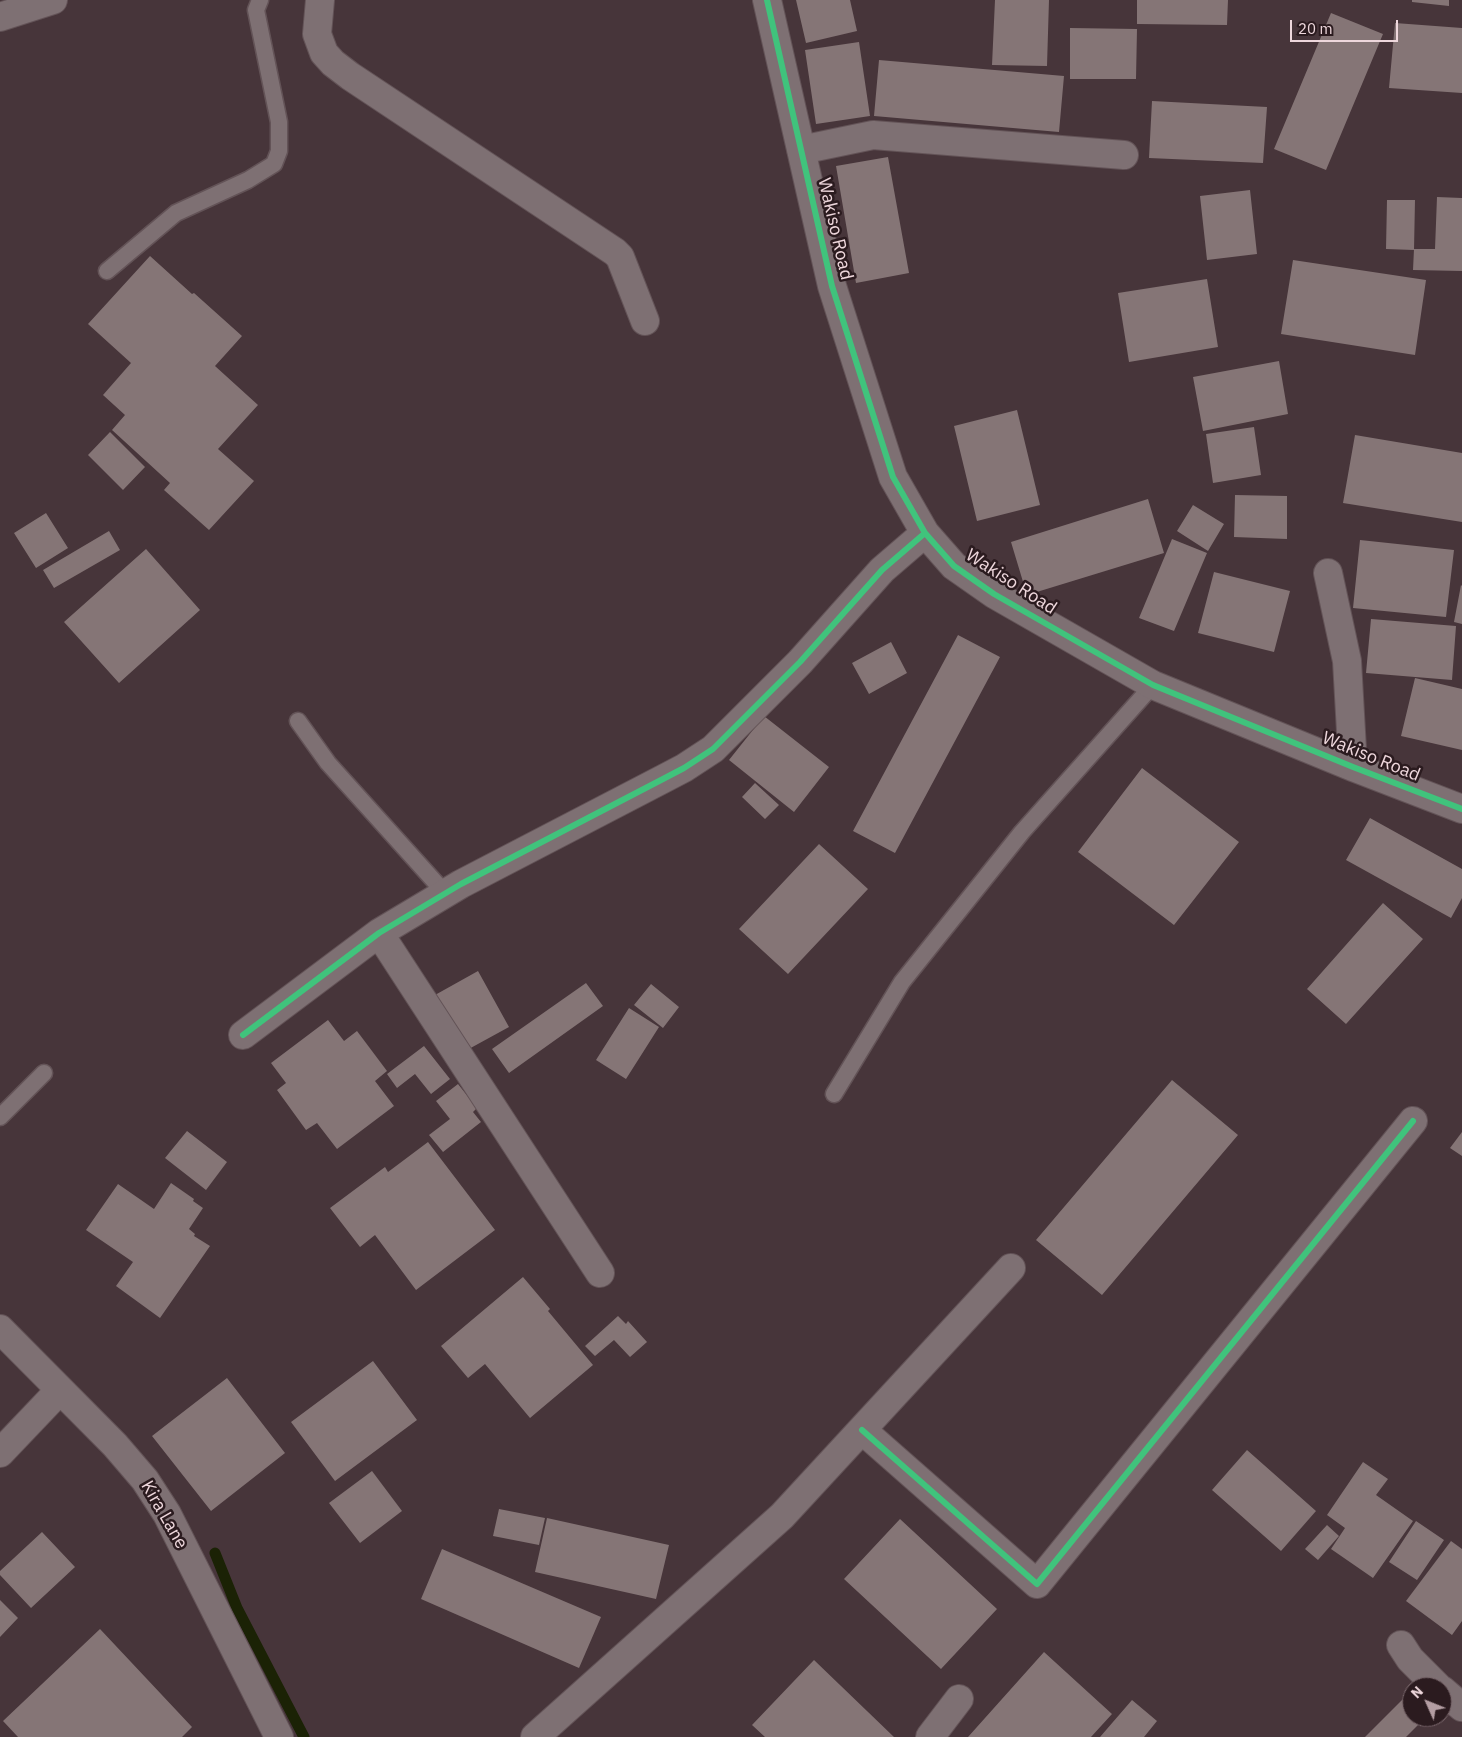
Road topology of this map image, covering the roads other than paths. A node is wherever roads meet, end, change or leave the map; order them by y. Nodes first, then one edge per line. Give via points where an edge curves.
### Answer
1 (53, 0) edge
2 (320, 0) edge
3 (767, 0) edge
4 (254, 3) edge
5 (0, 17) edge
6 (801, 150) junction
7 (1124, 155) dead end
8 (107, 271) dead end
9 (645, 321) dead end
10 (926, 533) junction
11 (1328, 573) dead end
12 (1153, 685) junction
13 (298, 720) dead end
14 (1353, 767) junction
15 (1462, 809) edge
16 (445, 894) junction
17 (379, 933) junction
18 (243, 1035) dead end
19 (44, 1073) dead end
20 (834, 1094) dead end
21 (0, 1117) edge
22 (1413, 1121) dead end
23 (1011, 1268) dead end
24 (600, 1272) dead end
25 (0, 1328) edge
26 (60, 1390) junction
27 (862, 1430) junction
28 (0, 1453) edge
29 (1401, 1645) dead end
30 (1428, 1677) edge
31 (1452, 1698) edge
32 (959, 1699) dead end
33 (1462, 1707) edge
34 (279, 1737) edge
35 (535, 1737) edge
36 (930, 1737) edge

1 - 5 street
2 - 9 street via 317,34 324,53 333,63 615,252
3 - 6 street, Wakiso Road
4 - 8 lane via 279,122 279,151 274,164 248,180 176,213
6 - 7 street via 873,135
6 - 10 street, Wakiso Road via 832,286 890,468
10 - 12 street, Wakiso Road via 954,566 994,594
10 - 16 street via 882,570 800,662 713,749 684,768
11 - 14 street via 1347,661
12 - 14 street, Wakiso Road
12 - 20 lane via 1022,832 902,982
13 - 16 lane via 328,764
14 - 15 street, Wakiso Road
16 - 17 street
17 - 18 street
17 - 24 street
19 - 21 lane
22 - 27 street via 1037,1584
23 - 27 street
25 - 26 street, Kira Lane
26 - 28 street
26 - 34 street, Kira Lane via 146,1480 167,1514
27 - 35 street via 782,1516
29 - 30 street
31 - 33 street
32 - 36 street

